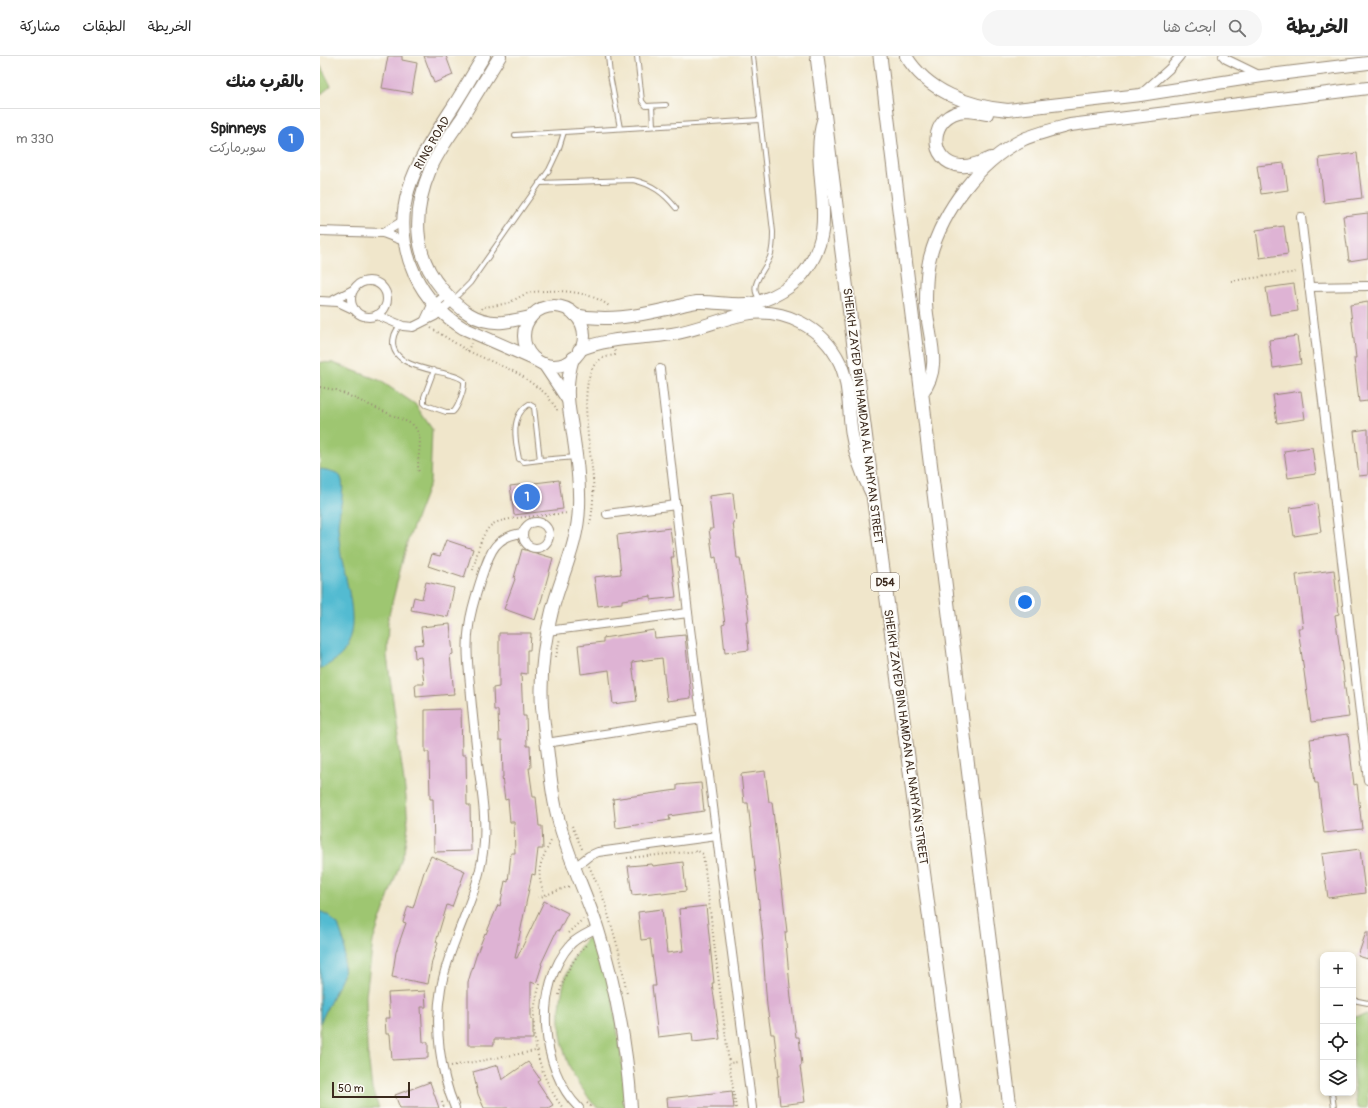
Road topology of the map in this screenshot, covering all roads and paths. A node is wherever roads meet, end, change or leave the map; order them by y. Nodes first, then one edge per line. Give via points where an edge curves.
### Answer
1 (484, 56) edge
2 (500, 56) edge
3 (608, 56) edge
4 (636, 56) edge
5 (753, 56) edge
6 (817, 56) edge
7 (880, 56) edge
8 (906, 56) edge
9 (1180, 56) edge
10 (1223, 56) edge
11 (1368, 63) edge
12 (1262, 76) junction
13 (1368, 88) edge
14 (1140, 95) junction
15 (666, 105) dead end
16 (652, 106) junction
17 (1008, 110) junction
18 (825, 113) junction
19 (760, 120) junction
20 (653, 126) junction
21 (620, 128) junction
22 (564, 132) junction
23 (515, 135) dead end
24 (1001, 153) junction
25 (539, 183) junction
26 (676, 208) dead end
27 (418, 217) junction
28 (1301, 217) dead end
29 (403, 219) junction
30 (320, 231) edge
31 (384, 233) junction
32 (404, 241) junction
33 (1308, 271) junction
34 (1232, 281) dead end
35 (1368, 286) edge
36 (1309, 287) junction
37 (353, 290) junction
38 (449, 298) junction
39 (332, 300) junction
40 (320, 301) edge
41 (762, 301) junction
42 (385, 307) junction
43 (438, 308) junction
44 (355, 310) junction
45 (575, 315) junction
46 (377, 316) junction
47 (627, 316) junction
48 (530, 317) junction
49 (612, 318) junction
50 (479, 320) junction
51 (398, 324) junction
52 (630, 338) junction
53 (614, 340) junction
54 (576, 354) junction
55 (540, 362) junction
56 (660, 369) dead end
57 (434, 370) junction
58 (320, 387) edge
59 (922, 393) junction
60 (568, 400) junction
61 (576, 457) junction
62 (540, 460) junction
63 (419, 473) dead end
64 (873, 495) junction
65 (676, 505) junction
66 (567, 513) dead end
67 (607, 514) dead end
68 (589, 526) dead end
69 (523, 533) dead end
70 (472, 575) dead end
71 (688, 613) junction
72 (560, 629) junction
73 (547, 631) junction
74 (556, 657) dead end
75 (702, 718) junction
76 (546, 743) junction
77 (1368, 780) edge
78 (572, 825) dead end
79 (717, 836) junction
80 (552, 839) dead end
81 (586, 858) junction
82 (627, 858) dead end
83 (594, 865) dead end
84 (575, 867) junction
85 (590, 868) junction
86 (570, 886) dead end
87 (545, 895) junction
88 (538, 898) dead end
89 (597, 928) junction
90 (591, 940) dead end
91 (558, 999) dead end
92 (628, 1000) dead end
93 (1356, 1001) edge
94 (1368, 1003) edge
95 (548, 1048) junction
96 (729, 1063) dead end
97 (443, 1067) junction
98 (1332, 1096) edge
99 (585, 1101) dead end
100 (442, 1102) dead end
101 (444, 1108) edge
102 (455, 1108) edge
103 (579, 1108) edge
104 (594, 1108) edge
105 (630, 1108) edge
106 (752, 1108) edge
107 (955, 1108) edge
108 (1010, 1108) edge
109 (1334, 1108) edge

1 - 29 street, RING ROAD via 411,178
2 - 27 street, RING ROAD via 431,168 422,192
3 - 21 lane
4 - 16 lane via 642,102 646,106
5 - 19 lane
6 - 18 main road, SHEIKH ZAYED BIN HAMDAN AL NAHYAN STREET / D54
7 - 59 main road
8 - 17 street via 918,73 940,90 988,108
9 - 14 street via 1170,69
10 - 12 street
11 - 12 street
12 - 14 street
13 - 24 street via 1070,125 1024,139
14 - 17 street
15 - 16 lane
16 - 20 lane
17 - 24 street via 996,114 965,111 957,113 943,121 936,135 936,143 943,157 960,166 979,163
18 - 41 street via 818,147 824,218 820,245 812,262 797,280 779,294
18 - 64 main road, SHEIKH ZAYED BIN HAMDAN AL NAHYAN STREET / D54
19 - 20 lane
19 - 41 lane via 773,232 770,257 755,285 756,294
20 - 21 lane
21 - 22 lane
22 - 23 lane
22 - 25 lane via 554,161
24 - 59 street via 977,174 954,203 934,245 927,272 926,303 934,370
25 - 26 lane via 633,180 660,191
25 - 38 lane via 470,283
27 - 29 street
27 - 38 street, RING ROAD via 418,239 424,260 434,280
28 - 33 street
29 - 31 street
29 - 32 street, RING ROAD
30 - 31 street
31 - 32 street
32 - 43 street, RING ROAD via 409,262 417,278
33 - 34 path
33 - 36 street
35 - 36 street
36 - 77 street
37 - 39 street
37 - 42 street via 361,282 376,281 387,292
37 - 44 street via 351,298
38 - 43 street
38 - 50 street, RING ROAD via 464,312
39 - 40 street
39 - 44 street
41 - 47 street via 744,304 697,302
42 - 46 street
42 - 51 street
43 - 51 street via 429,311 425,320 413,327
43 - 55 street, RING ROAD via 463,328
44 - 46 street via 365,316
45 - 48 street via 557,306 538,310
45 - 49 street
45 - 54 street via 583,332 583,341
46 - 51 street
47 - 49 street
47 - 52 street
48 - 50 street, RING ROAD via 503,322
48 - 55 street via 526,324 524,340 526,348
49 - 50 path via 610,306 598,298 557,291 532,292 508,302 483,307
51 - 57 lane via 394,337 394,348 398,357
52 - 53 street
52 - 64 street via 672,334 734,316 766,312 787,316 812,329 831,348 843,371 854,447
53 - 54 street via 596,344
53 - 68 path via 615,355 598,362 590,374 588,386 586,419 593,480
54 - 55 street via 559,365
54 - 60 street via 568,379
55 - 60 street
56 - 65 street
57 - 57 lane via 464,381 464,390 453,412 446,412 424,403
58 - 63 path via 336,390 412,424 420,436 417,465
59 - 108 main road
60 - 61 street
61 - 62 lane
61 - 73 street via 579,488 577,530
62 - 62 lane via 535,410 529,404 516,421 519,458 524,462
64 - 107 main road, SHEIKH ZAYED BIN HAMDAN AL NAHYAN STREET / D54
65 - 67 street
65 - 71 street
66 - 70 path via 508,520 492,525 483,538
69 - 97 street via 506,537 493,549 472,607 468,627 468,667 485,817 484,842 475,889 447,963 441,988 438,1016
71 - 72 street
71 - 75 street
72 - 73 street
72 - 74 path
73 - 76 street via 542,679
75 - 76 street
75 - 79 street
76 - 84 street via 558,817
78 - 81 path
79 - 81 street via 598,852
79 - 106 street
80 - 87 path via 538,870
81 - 84 street
81 - 85 path
82 - 96 path via 698,851 703,854
83 - 85 path
84 - 89 street
85 - 92 path via 603,897 619,951
86 - 87 path
87 - 88 path
89 - 95 street via 579,937 559,963 547,1000
89 - 105 street via 618,1006 625,1047
90 - 91 path via 572,964
93 - 94 lane
95 - 97 path
95 - 103 street via 559,1079
97 - 102 street
98 - 109 lane
99 - 104 path
100 - 101 path

